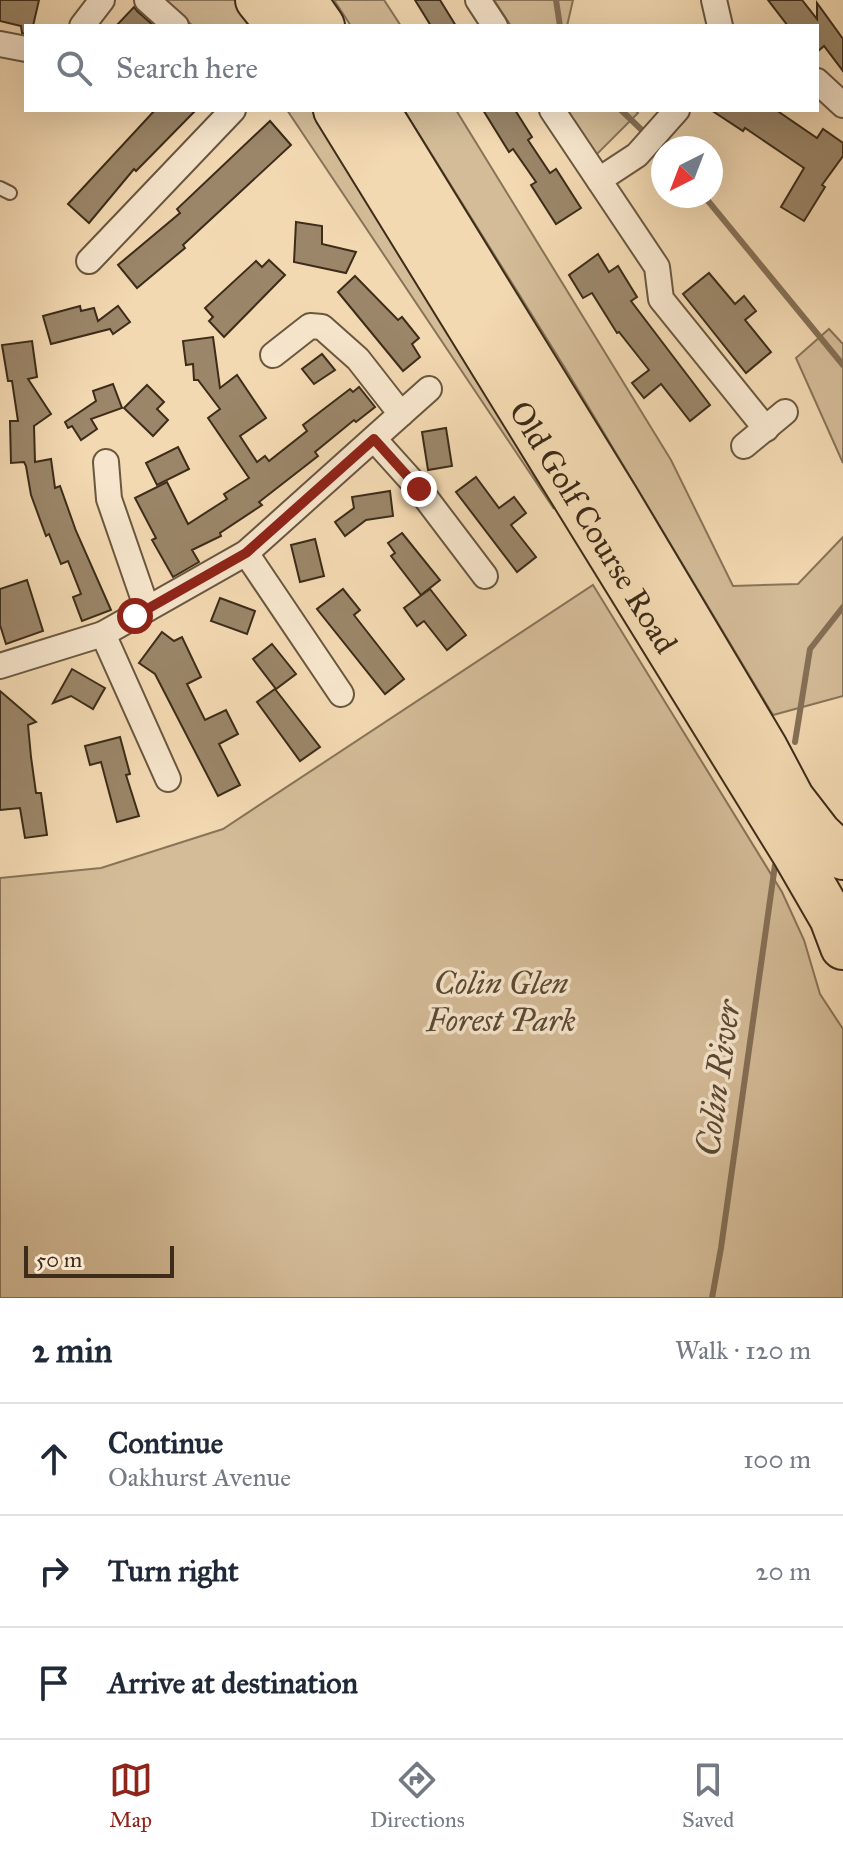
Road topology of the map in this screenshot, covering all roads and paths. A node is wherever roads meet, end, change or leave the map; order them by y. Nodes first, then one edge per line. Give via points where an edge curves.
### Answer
1 (102, 0) edge
2 (147, 0) edge
3 (258, 0) edge
4 (304, 0) edge
5 (478, 0) edge
6 (714, 0) edge
7 (84, 24) edge
8 (174, 24) edge
9 (277, 24) edge
10 (321, 24) edge
11 (494, 24) edge
12 (720, 24) edge
13 (0, 44) edge
14 (24, 49) edge
15 (819, 83) edge
16 (843, 105) edge
17 (231, 112) edge
18 (337, 112) edge
19 (378, 112) edge
20 (553, 112) edge
21 (674, 114) edge
22 (599, 180) junction
23 (89, 261) dead end
24 (273, 355) dead end
25 (429, 389) dead end
26 (785, 412) dead end
27 (401, 414) junction
28 (766, 429) junction
29 (368, 445) junction
30 (744, 446) dead end
31 (106, 462) dead end
32 (246, 553) junction
33 (485, 576) dead end
34 (147, 609) junction
35 (103, 634) junction
36 (0, 666) edge
37 (341, 694) dead end
38 (765, 748) junction
39 (168, 779) dead end
40 (843, 839) edge
41 (843, 857) edge
42 (843, 947) edge

1 - 7 street
2 - 8 street
3 - 9 highway
4 - 10 highway
5 - 11 street
6 - 12 street
13 - 14 street
15 - 16 street
17 - 23 street
18 - 42 highway, Old Golf Course Road via 795,854
19 - 38 highway, Old Golf Course Road
20 - 22 street
21 - 22 street via 631,160
22 - 28 street via 657,267 661,299
24 - 27 street via 310,326 322,327 358,359
25 - 27 street
26 - 28 street
27 - 29 street
28 - 30 street
29 - 32 street
29 - 33 street via 419,489
31 - 34 street via 109,499
32 - 34 street
32 - 37 street
34 - 35 street
35 - 36 street
35 - 39 street
38 - 40 highway, Old Golf Course Road
38 - 41 highway, Old Golf Course Road via 792,799

